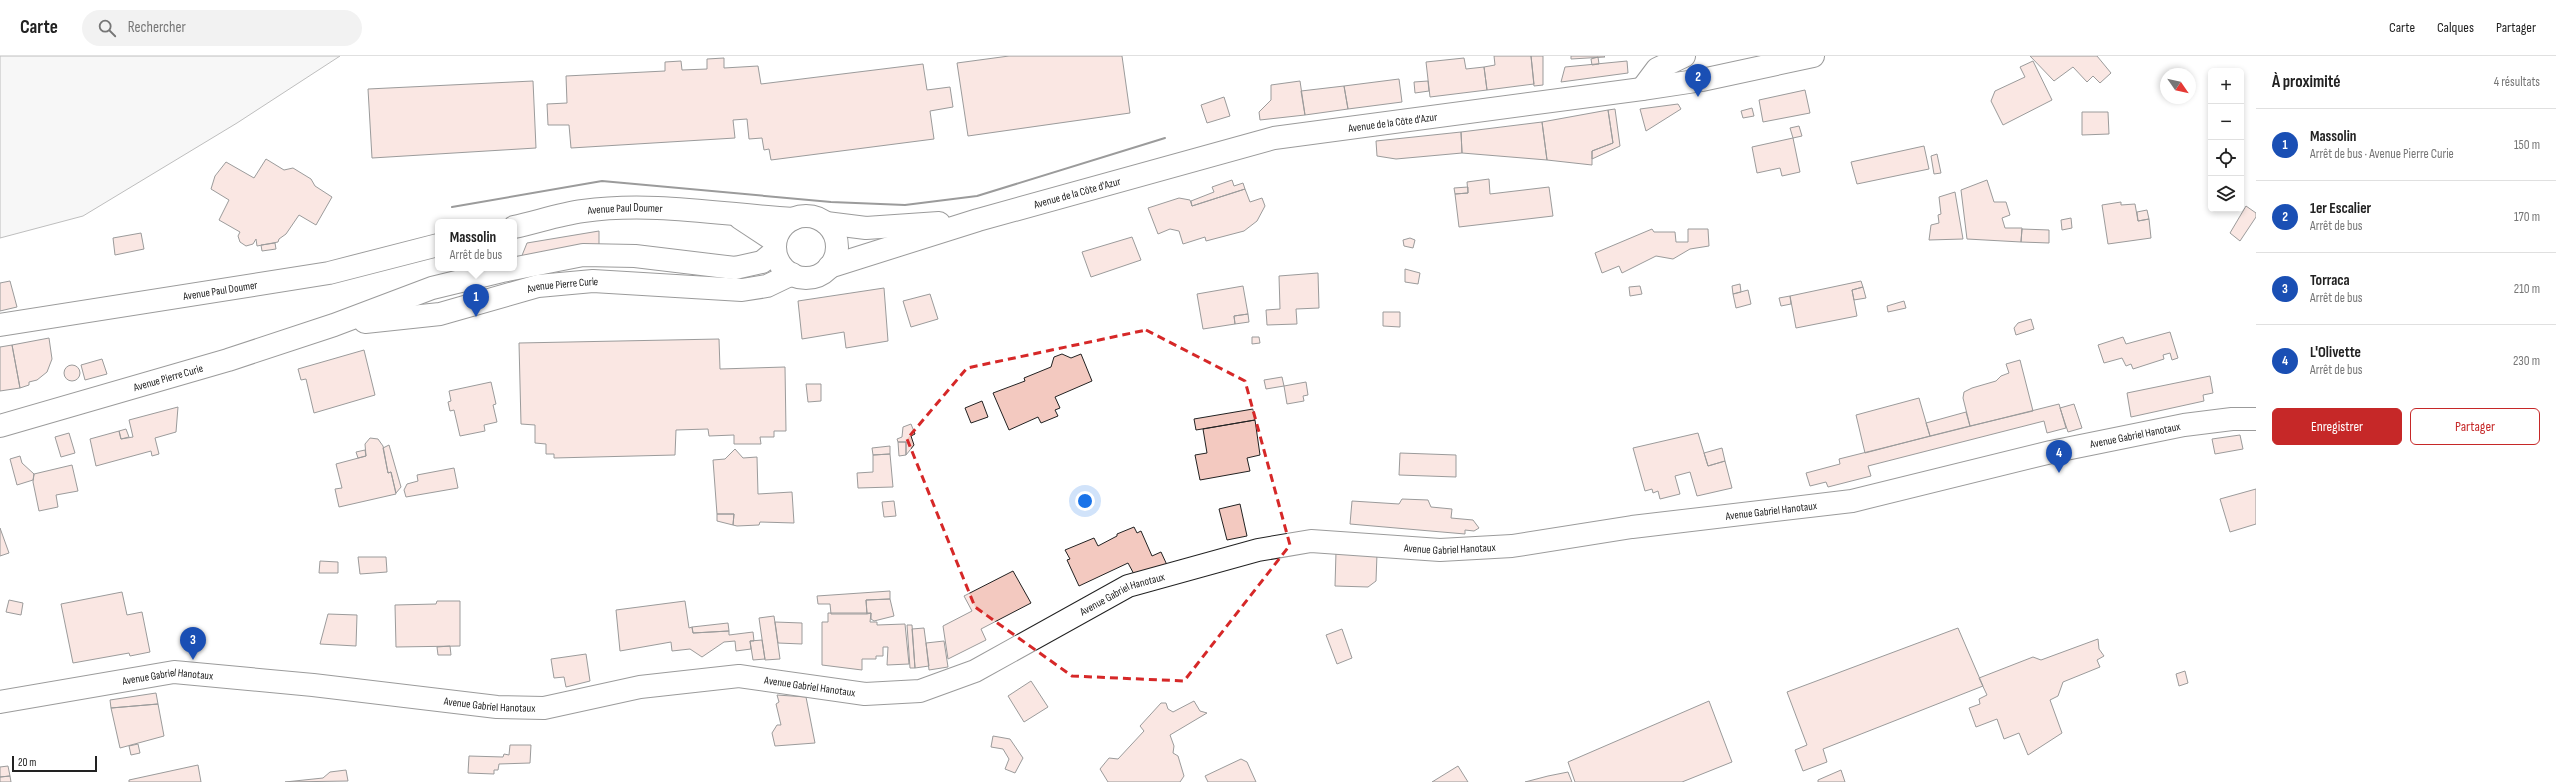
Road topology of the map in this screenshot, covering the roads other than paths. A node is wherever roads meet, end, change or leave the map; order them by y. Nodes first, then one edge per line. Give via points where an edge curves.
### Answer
1 (1684, 56) edge
2 (1813, 56) edge
3 (1642, 90) junction
4 (738, 216) junction
5 (793, 219) junction
6 (978, 220) junction
7 (826, 223) junction
8 (517, 226) edge
9 (435, 246) edge
10 (775, 246) junction
11 (829, 268) junction
12 (517, 269) edge
13 (510, 271) edge
14 (792, 274) junction
15 (0, 325) edge
16 (334, 326) junction
17 (2256, 420) edge
18 (0, 426) edge
19 (0, 702) edge

1 - 3 main road via 1657,69
2 - 3 main road, Avenue de la Côte d'Azur
3 - 6 main road, Avenue de la Côte d'Azur via 1274,138
4 - 5 main road, Avenue Paul Doumer
4 - 8 main road, Avenue Paul Doumer via 680,209 631,208 582,211
4 - 10 main road, Avenue Paul Doumer
5 - 7 main road via 810,216
5 - 10 main road via 779,232
6 - 7 main road, Avenue de la Côte d'Azur via 866,228
6 - 11 main road, Avenue de la Côte d'Azur
7 - 11 main road via 832,231 837,249
9 - 15 main road, Avenue Paul Doumer via 329,273
10 - 12 main road, Avenue Pierre Curie via 762,262 735,268 635,256 583,255
10 - 14 main road via 784,268
11 - 14 main road via 811,277
13 - 16 main road, Avenue Pierre Curie via 432,288
14 - 16 main road, Avenue Pierre Curie via 767,286 742,290 593,281 538,286 440,314
16 - 18 main road, Avenue Pierre Curie via 228,360
17 - 19 main road, Avenue Gabriel Hanotaux via 2232,419 2184,424 2051,452 1852,501 1632,526 1512,546 1440,550 1311,541 1258,550 1128,586 975,671 920,691 865,694 739,676 640,687 544,708 497,707 314,685 174,672

